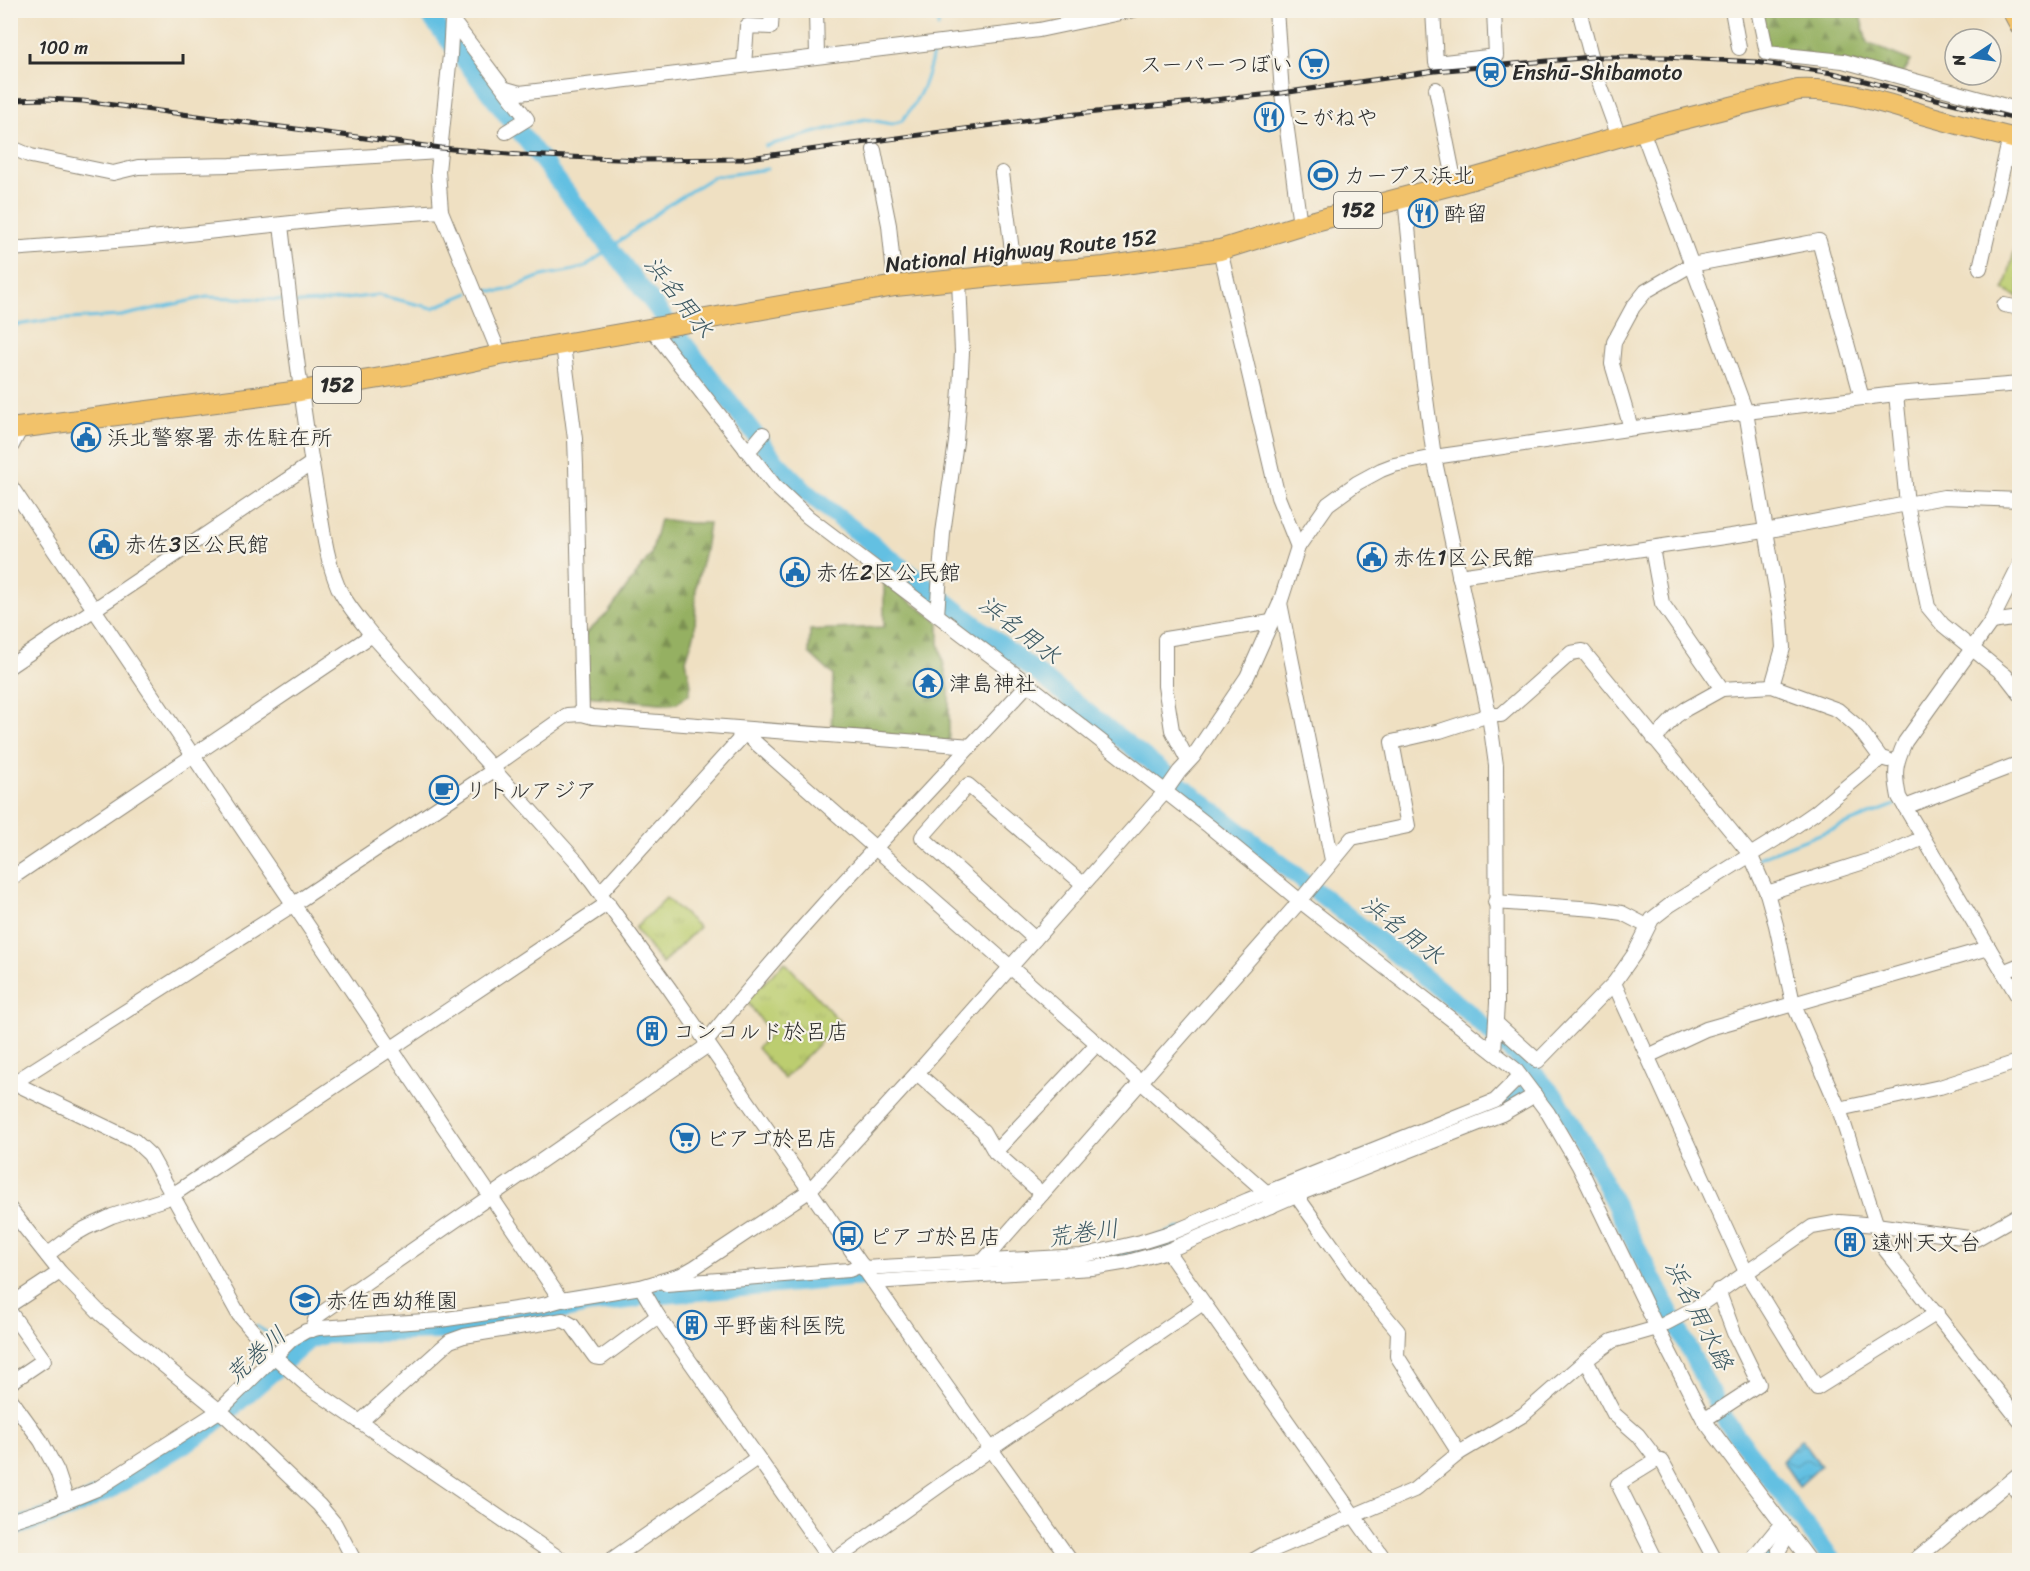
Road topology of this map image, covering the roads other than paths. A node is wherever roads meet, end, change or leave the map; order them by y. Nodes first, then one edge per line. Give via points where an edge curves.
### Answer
1 (772, 10) edge
2 (816, 10) edge
3 (1134, 10) edge
4 (1276, 10) edge
5 (1433, 10) edge
6 (1494, 10) edge
7 (1579, 10) edge
8 (1732, 10) edge
9 (1758, 10) edge
10 (2012, 10) edge
11 (451, 20) edge
12 (2019, 25) edge
13 (1739, 48) dead end
14 (817, 56) junction
15 (744, 65) junction
16 (506, 89) junction
17 (1436, 89) dead end
18 (2019, 110) edge
19 (1642, 130) junction
20 (506, 132) dead end
21 (1618, 137) junction
22 (2015, 139) edge
23 (10, 147) edge
24 (874, 150) dead end
25 (439, 152) junction
26 (1002, 173) dead end
27 (1455, 184) junction
28 (1405, 197) junction
29 (441, 211) junction
30 (281, 225) junction
31 (1300, 225) junction
32 (10, 249) edge
33 (1220, 250) junction
34 (1691, 265) junction
35 (1980, 268) dead end
36 (1015, 274) junction
37 (959, 280) junction
38 (895, 286) junction
39 (2004, 305) dead end
40 (2019, 308) edge
41 (656, 328) junction
42 (563, 345) junction
43 (500, 355) junction
44 (2019, 384) edge
45 (300, 391) junction
46 (1896, 394) junction
47 (1862, 398) junction
48 (1746, 412) junction
49 (1631, 428) junction
50 (16, 429) edge
51 (763, 434) dead end
52 (749, 448) junction
53 (10, 449) edge
54 (1434, 457) junction
55 (312, 463) junction
56 (10, 485) edge
57 (2019, 500) edge
58 (1907, 504) junction
59 (1765, 531) junction
60 (1298, 547) junction
61 (1652, 548) junction
62 (2019, 564) edge
63 (1460, 576) junction
64 (1280, 603) junction
65 (95, 608) junction
66 (938, 610) junction
67 (2019, 618) edge
68 (1271, 622) junction
69 (1991, 622) junction
70 (372, 635) junction
71 (1973, 647) junction
72 (10, 666) edge
73 (1028, 684) junction
74 (1772, 686) junction
75 (1722, 689) junction
76 (2019, 694) edge
77 (582, 714) junction
78 (1489, 715) junction
79 (740, 729) junction
80 (1654, 739) junction
81 (972, 746) junction
82 (194, 756) junction
83 (1881, 758) junction
84 (1896, 763) junction
85 (2019, 763) edge
86 (1183, 766) junction
87 (493, 767) junction
88 (1165, 790) junction
89 (1905, 807) junction
90 (1923, 838) junction
91 (875, 847) junction
92 (1750, 854) junction
93 (1332, 860) junction
94 (10, 879) edge
95 (1083, 884) junction
96 (1767, 893) junction
97 (604, 898) junction
98 (1302, 898) junction
99 (1496, 902) junction
100 (294, 904) junction
101 (1647, 926) junction
102 (1035, 939) junction
103 (1989, 948) junction
104 (1011, 965) junction
105 (2019, 965) edge
106 (2003, 972) junction
107 (1614, 983) junction
108 (2019, 1000) edge
109 (1793, 1003) junction
110 (1496, 1023) junction
111 (706, 1042) junction
112 (1098, 1044) junction
113 (392, 1048) junction
114 (1494, 1053) junction
115 (1648, 1056) junction
116 (2019, 1061) edge
117 (917, 1072) junction
118 (1520, 1076) junction
119 (1142, 1081) junction
120 (12, 1083) edge
121 (1535, 1095) junction
122 (1839, 1109) junction
123 (995, 1152) junction
124 (809, 1191) junction
125 (171, 1194) junction
126 (490, 1194) junction
127 (1042, 1194) junction
128 (1296, 1195) junction
129 (1270, 1200) junction
130 (10, 1209) edge
131 (2019, 1214) edge
132 (1876, 1225) junction
133 (1167, 1251) junction
134 (47, 1255) junction
135 (984, 1260) junction
136 (60, 1272) junction
137 (1746, 1272) junction
138 (868, 1273) junction
139 (647, 1285) junction
140 (1719, 1290) junction
141 (561, 1300) junction
142 (1203, 1303) junction
143 (10, 1305) edge
144 (10, 1312) edge
145 (1937, 1314) junction
146 (658, 1316) junction
147 (1660, 1326) junction
148 (312, 1330) junction
149 (274, 1358) junction
150 (1586, 1360) junction
151 (10, 1383) edge
152 (10, 1398) edge
153 (2017, 1412) edge
154 (223, 1414) junction
155 (1709, 1417) junction
156 (360, 1422) junction
157 (991, 1449) junction
158 (1459, 1453) junction
159 (757, 1458) junction
160 (1657, 1460) junction
161 (2014, 1478) edge
162 (2019, 1496) edge
163 (67, 1501) junction
164 (1353, 1515) junction
165 (10, 1521) edge
166 (1785, 1527) junction
167 (354, 1560) edge
168 (562, 1560) edge
169 (611, 1560) edge
170 (830, 1560) edge
171 (835, 1560) edge
172 (1070, 1560) edge
173 (1254, 1560) edge
174 (1385, 1560) edge
175 (1656, 1560) edge
176 (1715, 1560) edge
177 (1752, 1560) edge
178 (1780, 1560) edge
179 (1809, 1560) edge
180 (1915, 1560) edge

1 - 15 street via 771,27 747,26
2 - 14 street
3 - 14 street via 1039,30
4 - 31 street via 1283,102
5 - 6 street via 1436,63 1496,56
7 - 21 street
8 - 13 street
9 - 18 street via 1767,52 1842,61
10 - 12 highway
11 - 16 street
11 - 25 street
14 - 15 street
15 - 16 street via 520,93
16 - 20 street via 527,119
17 - 27 street
19 - 21 highway, National Highway Route 152 / 152
19 - 22 highway, National Highway Route 152 / 152 via 1756,99 1816,89 1845,92
19 - 34 street
21 - 27 highway, National Highway Route 152 / 152
22 - 35 street
23 - 25 street via 31,156 113,173 138,167
24 - 38 street via 889,225
25 - 29 street
26 - 36 street
27 - 28 highway, National Highway Route 152 / 152
28 - 31 highway, National Highway Route 152 / 152
28 - 54 street
29 - 30 street
29 - 43 street
30 - 32 street
30 - 45 street
31 - 33 highway, National Highway Route 152 / 152
33 - 36 highway, National Highway Route 152 / 152 via 1114,266
33 - 60 street via 1278,497
34 - 47 street via 1819,241
34 - 48 street
34 - 49 street via 1646,291 1614,342 1612,364
36 - 37 highway, National Highway Route 152 / 152
37 - 38 highway, National Highway Route 152 / 152
37 - 66 street via 960,388
38 - 41 highway, National Highway Route 152 / 152
39 - 40 street
41 - 42 highway, National Highway Route 152 / 152
41 - 52 street
42 - 43 highway, National Highway Route 152 / 152
42 - 77 street via 576,466
43 - 45 highway, National Highway Route 152 / 152
44 - 46 street
45 - 50 highway, National Highway Route 152 / 152
45 - 55 street
46 - 47 street
46 - 58 street
47 - 48 street
48 - 49 street
48 - 59 street
49 - 54 street
50 - 53 street
51 - 52 street
52 - 66 street via 774,484 808,517
54 - 60 street via 1394,465 1356,483 1328,504
54 - 63 street
55 - 65 street
55 - 70 street via 327,550 338,586
56 - 65 street
57 - 58 street via 1944,497
58 - 59 street
58 - 71 street via 1928,607 1943,625
59 - 61 street
59 - 74 street via 1783,648
60 - 64 street
61 - 63 street
61 - 75 street via 1662,603
62 - 69 street
63 - 78 street
64 - 68 street
64 - 93 street
65 - 72 street
65 - 82 street
66 - 73 street
67 - 69 street
68 - 86 street via 1247,676
68 - 86 street via 1164,639 1165,686
69 - 71 street
70 - 82 street
70 - 87 street
71 - 76 street via 2006,676
71 - 84 street via 1905,742
73 - 81 street
73 - 88 street
74 - 75 street
74 - 83 street via 1838,710 1858,727
75 - 80 street via 1681,712
77 - 79 street
77 - 87 street via 567,715
78 - 80 street via 1506,712 1570,653 1582,651
78 - 93 street via 1392,742 1408,826 1352,838
78 - 99 street via 1496,765
79 - 81 street
79 - 91 street
79 - 97 street via 739,740
80 - 92 street
81 - 91 street
82 - 94 street
82 - 100 street
83 - 84 street
83 - 92 street via 1816,812
84 - 89 street via 1897,788
85 - 89 street
86 - 88 street
87 - 97 street
87 - 100 street
88 - 95 street
88 - 98 street
89 - 90 street
90 - 96 street via 1883,856
90 - 103 street
91 - 104 street
91 - 111 street
92 - 96 street
92 - 101 street via 1670,905
93 - 98 street
95 - 102 street
95 - 102 street via 968,785 922,837
96 - 109 street
97 - 111 street
97 - 113 street
98 - 114 street
98 - 119 street
99 - 101 street via 1604,910 1622,913
99 - 110 street
100 - 113 street
100 - 120 street
101 - 107 street via 1635,953
102 - 104 street
103 - 106 street
103 - 109 street
104 - 112 street
104 - 117 street
105 - 106 street
106 - 108 street
107 - 110 street via 1538,1060
107 - 115 street
109 - 115 street via 1706,1029
109 - 122 street
110 - 114 street
111 - 124 street
111 - 126 street via 704,1048
112 - 119 street
112 - 123 street
113 - 125 street
113 - 126 street
114 - 118 street
115 - 137 street
116 - 122 street via 1940,1087
117 - 123 street via 983,1131
117 - 124 street
118 - 121 street
118 - 129 street via 1495,1101
119 - 127 street
119 - 129 street
120 - 125 street via 135,1141 150,1155
121 - 128 street via 1502,1114
121 - 147 street via 1579,1166
122 - 132 street
123 - 127 street
124 - 138 street
124 - 139 street via 695,1267
125 - 134 street via 103,1220
125 - 149 street via 239,1315
126 - 141 street
126 - 148 street via 316,1317
127 - 135 street
128 - 129 street
128 - 158 street via 1398,1331 1397,1356
129 - 133 street
129 - 135 street via 1141,1242 1081,1256
130 - 134 street
131 - 132 street via 1976,1239
132 - 137 street via 1840,1222 1812,1227
132 - 145 street via 1884,1248
133 - 138 street via 1092,1268
133 - 142 street
134 - 136 street
135 - 138 street
136 - 143 street
136 - 154 street via 101,1314
137 - 140 street
137 - 145 street via 1818,1388
138 - 139 street via 849,1270
138 - 157 street
139 - 141 street
139 - 146 street
140 - 147 street via 1697,1307
140 - 155 street via 1758,1384
141 - 148 street via 440,1320
142 - 157 street
142 - 164 street
144 - 151 street via 44,1360
145 - 153 street
146 - 156 street via 601,1358 595,1357 572,1325 563,1320 464,1336 450,1341
146 - 159 street
147 - 150 street via 1612,1341
147 - 155 street
148 - 149 street via 292,1339
149 - 154 street
149 - 156 street
150 - 158 street via 1523,1415
150 - 160 street via 1614,1414 1638,1435
152 - 163 street via 41,1441
154 - 163 street via 97,1489
154 - 167 street via 319,1505
155 - 166 street
156 - 168 street
157 - 171 street
157 - 172 street
158 - 164 street via 1414,1490
159 - 169 street
159 - 170 street
160 - 175 street via 1618,1484
160 - 176 street via 1662,1461
161 - 162 street
161 - 180 street
163 - 165 street
164 - 173 street
164 - 174 street
166 - 177 street
166 - 178 street
166 - 179 street

